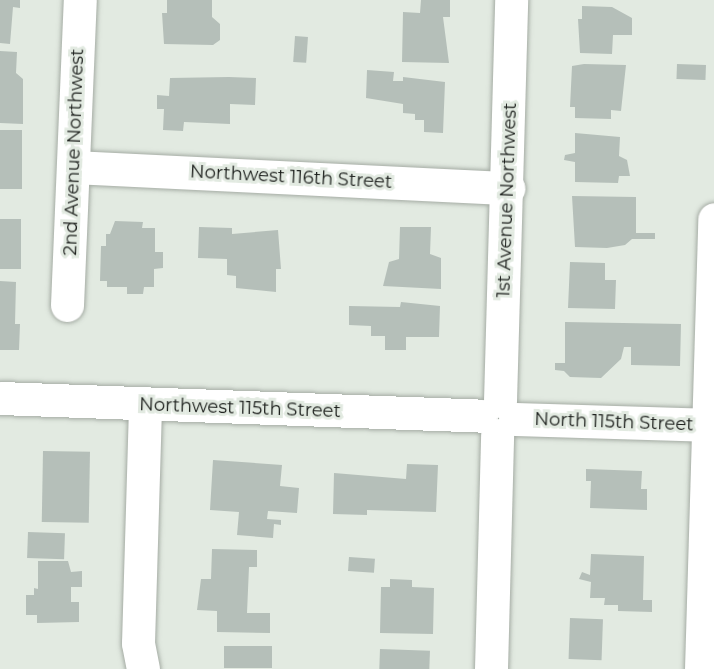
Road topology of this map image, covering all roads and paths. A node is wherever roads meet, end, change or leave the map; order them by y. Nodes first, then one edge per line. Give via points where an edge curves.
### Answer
1 (80, 0) edge
2 (511, 0) edge
3 (74, 167) junction
4 (508, 188) junction
5 (714, 219) edge
6 (67, 305) dead end
7 (0, 398) edge
8 (145, 405) junction
9 (498, 418) junction
10 (711, 425) edge
11 (143, 669) edge
12 (491, 669) edge
13 (701, 669) edge

1 - 3 street, 2nd Avenue Northwest
2 - 4 street, 1st Avenue Northwest
3 - 4 street, Northwest 116th Street
3 - 6 street, 2nd Avenue Northwest
4 - 9 street, 1st Avenue Northwest
5 - 10 street
7 - 8 street, Northwest 115th Street
8 - 9 street, Northwest 115th Street
8 - 11 street via 138,643
9 - 10 street, North 115th Street
9 - 12 street, 1st Avenue Northwest
10 - 13 street

